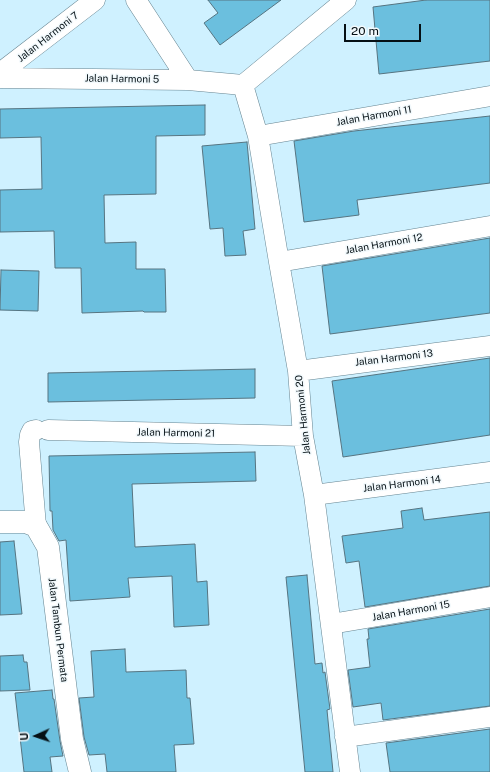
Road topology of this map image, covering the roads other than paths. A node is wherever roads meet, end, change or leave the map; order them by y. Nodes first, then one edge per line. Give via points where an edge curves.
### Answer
1 (95, 0) edge
2 (136, 0) edge
3 (346, 0) edge
4 (0, 74) edge
5 (0, 78) edge
6 (188, 80) junction
7 (243, 85) junction
8 (490, 96) edge
9 (258, 136) junction
10 (490, 226) edge
11 (279, 262) junction
12 (490, 346) edge
13 (298, 371) junction
14 (303, 436) junction
15 (490, 472) edge
16 (314, 495) junction
17 (0, 522) edge
18 (36, 526) junction
19 (490, 597) edge
20 (331, 624) junction
21 (490, 717) edge
22 (345, 737) junction
23 (80, 772) edge
24 (350, 772) edge

1 - 4 street, Jalan Harmoni 7
2 - 6 street
3 - 7 street
5 - 6 street, Jalan Harmoni 5
6 - 7 street, Jalan Harmoni 5
7 - 9 street, Jalan Harmoni 20
8 - 9 street, Jalan Harmoni 11
9 - 11 street, Jalan Harmoni 20
10 - 11 street, Jalan Harmoni 12
11 - 13 street, Jalan Harmoni 20
12 - 13 street, Jalan Harmoni 13
13 - 14 street, Jalan Harmoni 20
14 - 16 street, Jalan Harmoni 20
14 - 18 street, Jalan Harmoni 21 via 32,431 29,442
15 - 16 street, Jalan Harmoni 14
16 - 20 street, Jalan Harmoni 20
17 - 18 street via 26,522
18 - 23 street, Jalan Tambun Permata via 48,547 72,739
19 - 20 street, Jalan Harmoni 15
20 - 22 street, Jalan Harmoni 20
21 - 22 street
22 - 24 street, Jalan Harmoni 20

